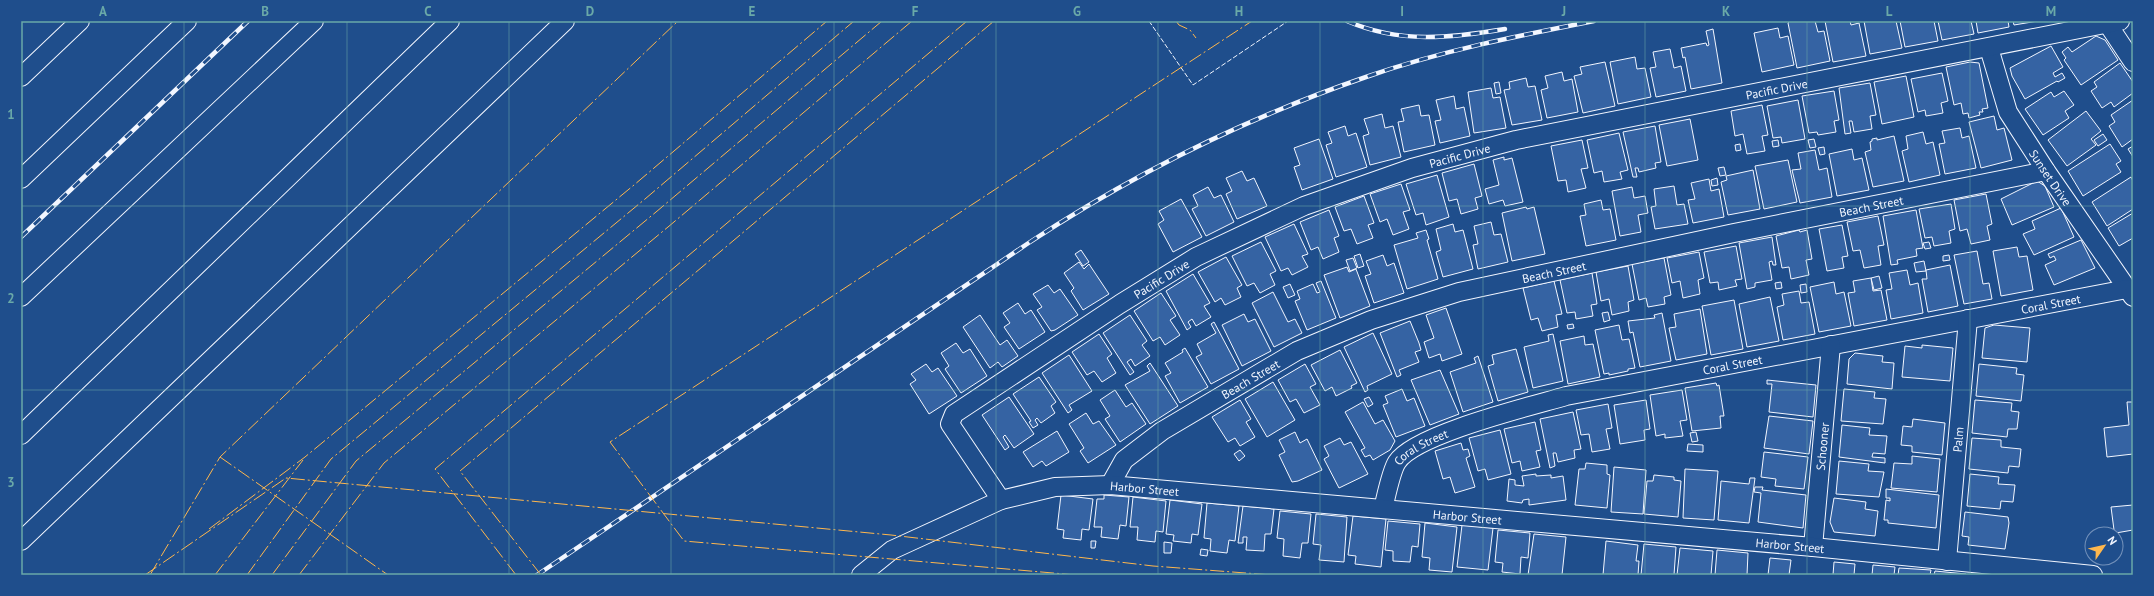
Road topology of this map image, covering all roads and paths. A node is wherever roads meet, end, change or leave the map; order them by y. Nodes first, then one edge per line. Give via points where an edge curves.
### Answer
1 (80, 21) edge
2 (187, 21) edge
3 (314, 21) edge
4 (450, 21) edge
5 (565, 21) edge
6 (2114, 22) edge
7 (1989, 48) junction
8 (2133, 62) edge
9 (21, 77) edge
10 (2046, 171) junction
11 (21, 179) edge
12 (2130, 293) edge
13 (21, 297) edge
14 (1968, 319) junction
15 (1832, 345) junction
16 (21, 435) edge
17 (1110, 485) junction
18 (1001, 500) junction
19 (1383, 509) junction
20 (21, 541) edge
21 (1813, 547) junction
22 (1947, 561) junction
23 (861, 575) edge
24 (2093, 575) edge

1 - 9 street
2 - 11 street
3 - 13 street
4 - 16 street
5 - 20 street
6 - 7 street, Pacific Drive
6 - 8 street
7 - 10 street, Sunset Drive via 2008,112
7 - 18 street, Pacific Drive via 1516,140 1412,168 1304,206 1196,257 954,414 950,424
10 - 12 street, Sunset Drive
10 - 17 street, Beach Street via 1734,233 1459,292 1371,320 1297,351 1162,431 1124,460
12 - 14 street, Coral Street
14 - 15 street, Coral Street
14 - 22 street, Palm
15 - 19 street, Coral Street via 1566,396 1494,416 1416,446 1397,462
15 - 21 street, Schooner
17 - 18 street, Harbor Street via 1055,487
17 - 19 street, Harbor Street
18 - 23 street, Harbor Street via 892,550
19 - 21 street, Harbor Street
21 - 22 street, Harbor Street
22 - 24 street, Harbor Street

